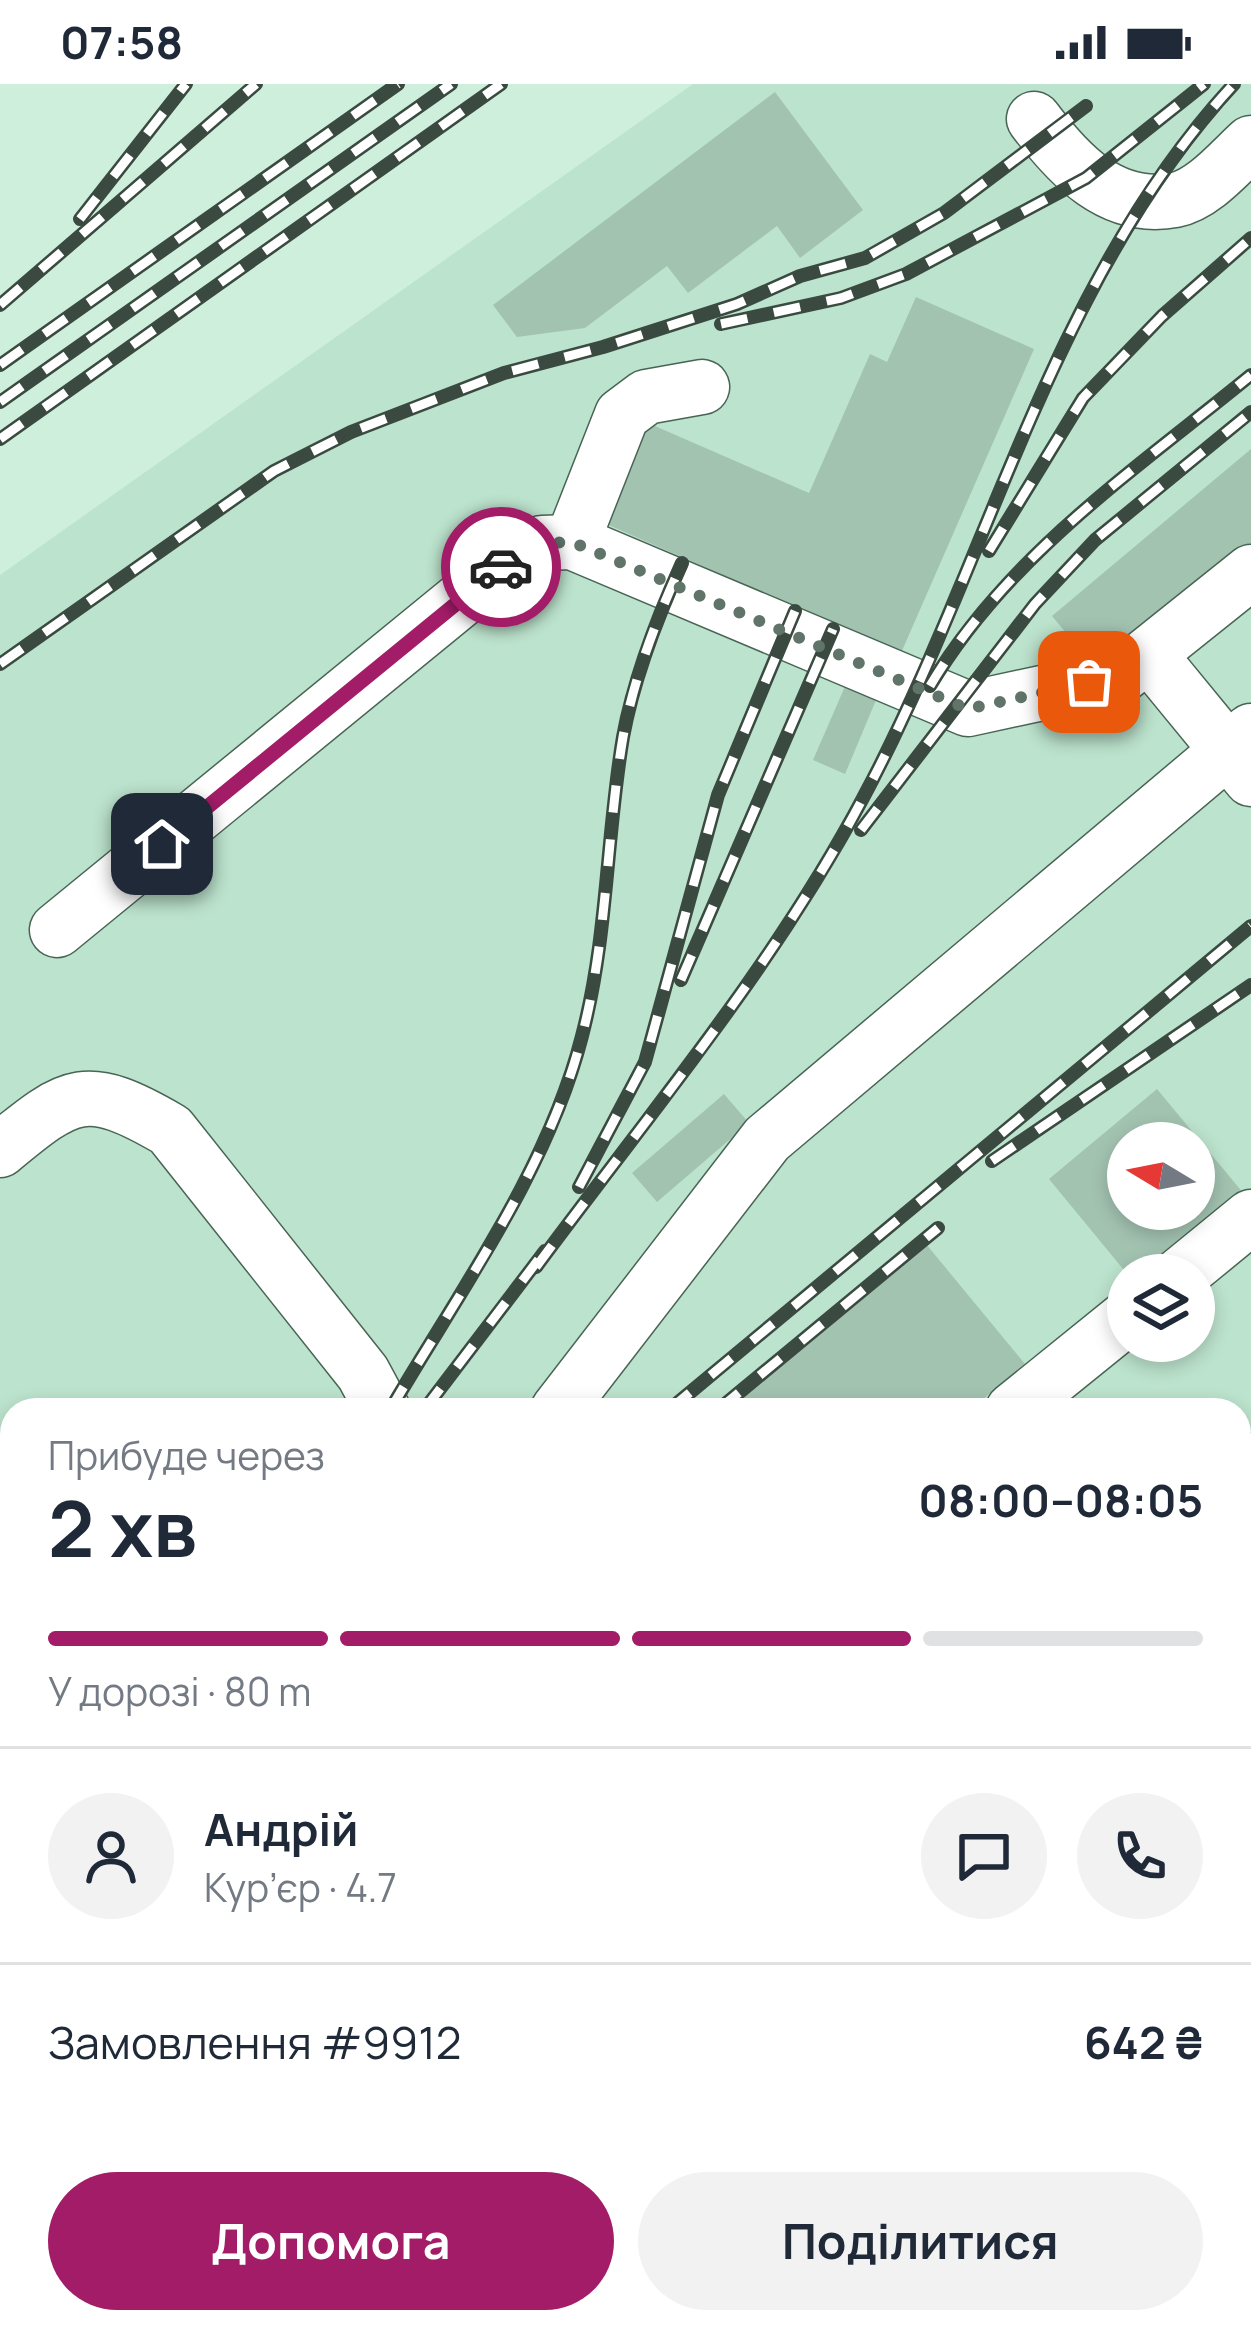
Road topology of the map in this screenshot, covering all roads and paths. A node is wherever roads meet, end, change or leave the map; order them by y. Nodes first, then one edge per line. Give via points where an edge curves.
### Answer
1 (1034, 119) dead end
2 (1251, 143) edge
3 (702, 387) dead end
4 (572, 542) junction
5 (1251, 572) edge
6 (1150, 656) junction
7 (1243, 754) edge
8 (57, 929) dead end
9 (0, 1150) edge
10 (1251, 1217) edge
11 (1206, 1254) edge
12 (1107, 1334) edge
13 (366, 1398) edge
14 (567, 1398) edge
15 (1028, 1398) edge

1 - 2 lane via 1099,188 1143,200 1177,200
3 - 4 lane via 646,397 622,415
4 - 6 lane via 968,709 1121,676
4 - 8 lane via 542,543 512,558
5 - 6 lane
6 - 7 lane
7 - 14 lane via 767,1138
9 - 13 lane via 56,1104 95,1096 170,1130
10 - 11 lane
12 - 15 lane

